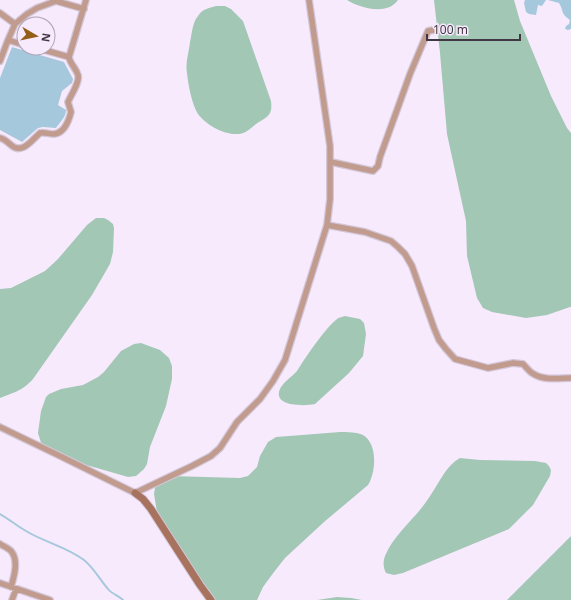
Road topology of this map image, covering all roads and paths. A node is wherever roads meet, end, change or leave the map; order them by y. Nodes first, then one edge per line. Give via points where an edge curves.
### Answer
1 (86, 0) edge
2 (309, 0) edge
3 (84, 9) junction
4 (0, 13) edge
5 (25, 16) edge
6 (16, 24) joint
7 (439, 29) dead end
8 (8, 40) junction
9 (16, 42) edge
10 (56, 53) edge
11 (69, 57) junction
12 (0, 61) edge
13 (0, 138) edge
14 (331, 162) junction
15 (327, 226) junction
16 (571, 378) edge
17 (0, 427) edge
18 (135, 493) junction
19 (0, 544) edge
20 (0, 583) edge
21 (13, 588) junction
22 (12, 600) edge
23 (50, 600) edge
24 (211, 600) edge

1 - 3 street
2 - 14 street
3 - 5 street via 56,1
3 - 11 street
4 - 6 street
6 - 8 street
7 - 14 street via 428,31 378,166 373,171
8 - 9 street
8 - 12 street
10 - 11 street
11 - 13 street via 78,75 78,82 68,102 71,112 69,118 60,132 40,133 24,148 19,149 4,138
14 - 15 street
15 - 16 street via 365,232 391,241 405,254 412,266 434,328 455,359 488,368 513,363 523,364 536,376
15 - 18 street via 286,360 273,382 237,422 212,456
17 - 18 street
18 - 24 street via 151,509
19 - 21 street via 11,551 14,557
20 - 21 street
21 - 22 street
21 - 23 street

